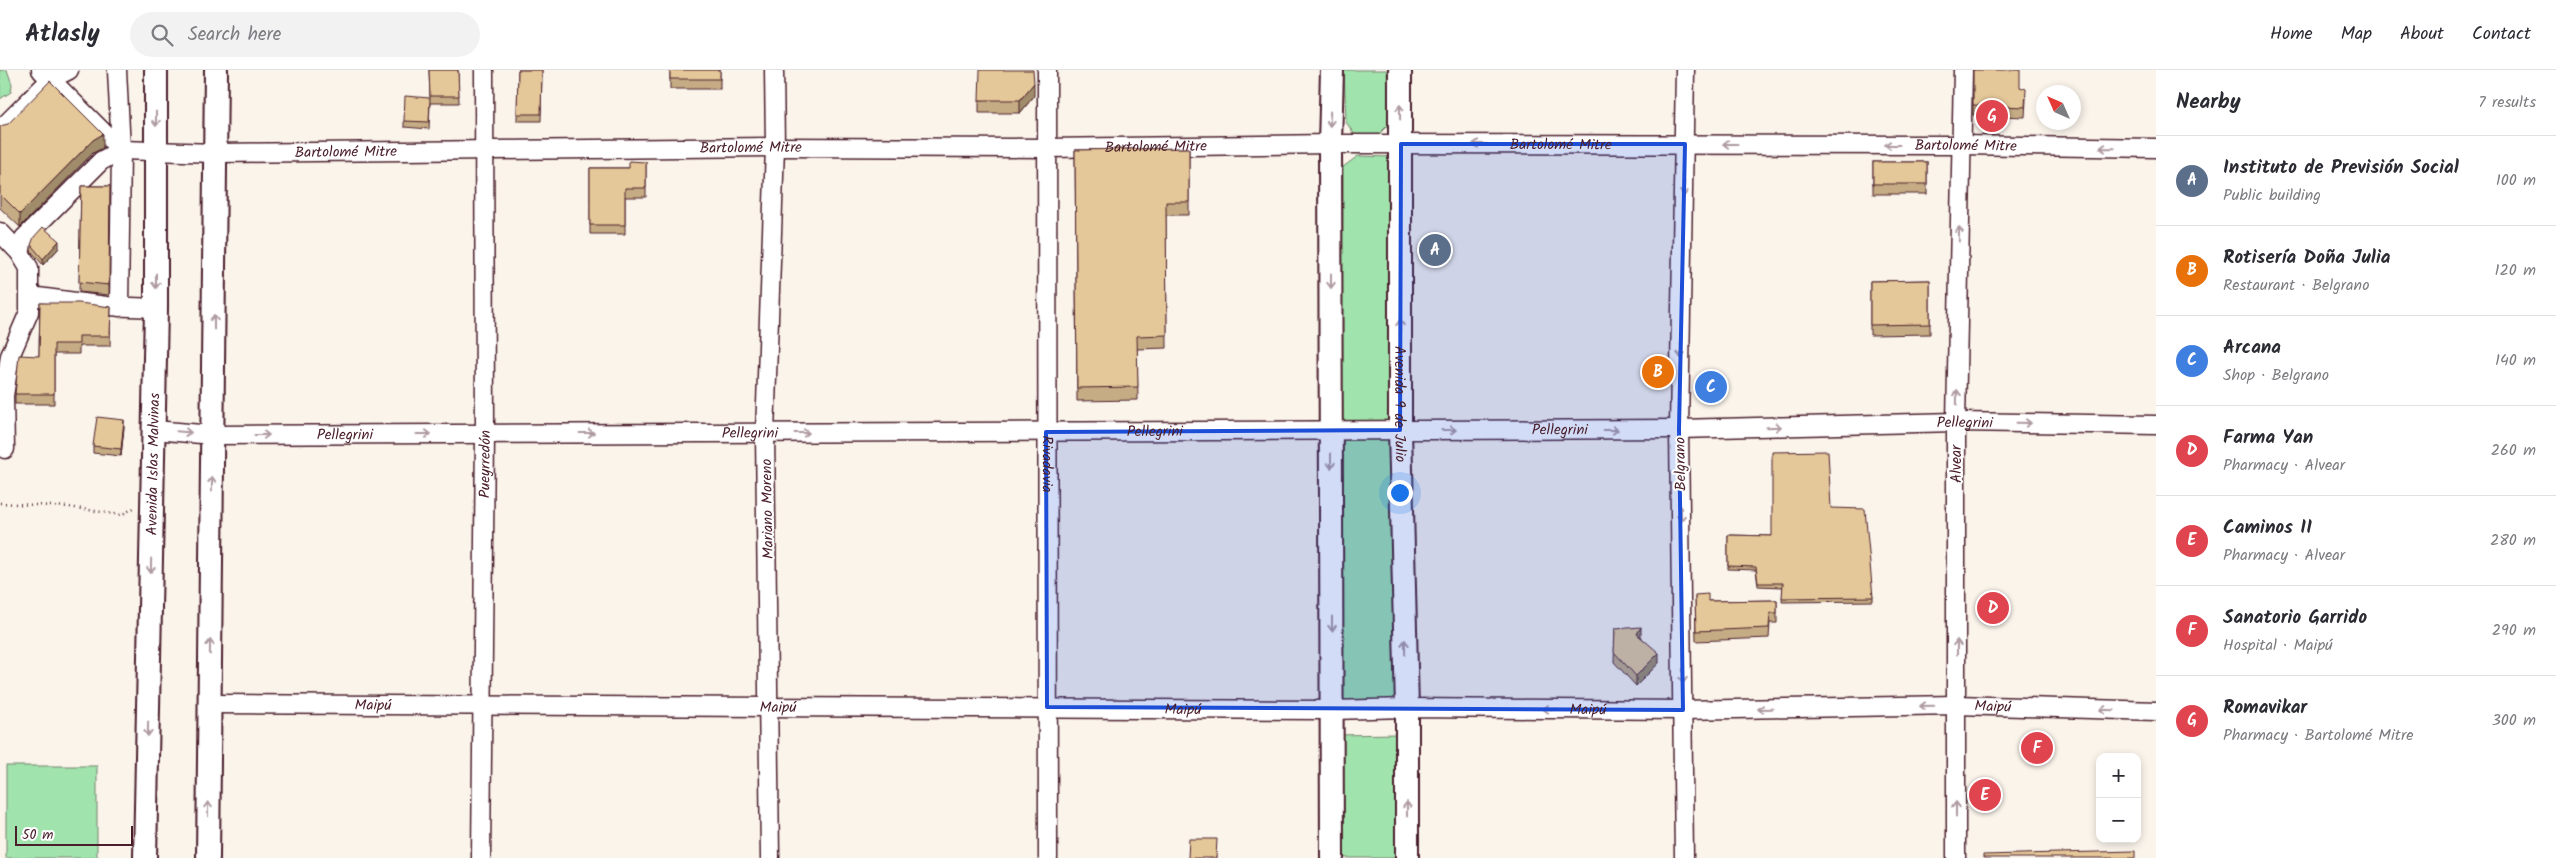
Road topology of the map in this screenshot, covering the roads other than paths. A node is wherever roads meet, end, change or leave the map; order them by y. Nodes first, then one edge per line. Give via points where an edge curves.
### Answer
1 (69, 70) edge
2 (117, 70) edge
3 (156, 70) edge
4 (216, 70) edge
5 (484, 70) edge
6 (774, 70) edge
7 (1047, 70) edge
8 (1332, 70) edge
9 (1400, 70) edge
10 (1685, 70) edge
11 (1963, 70) edge
12 (46, 74) edge
13 (3, 121) edge
14 (1330, 144) junction
15 (1401, 144) junction
16 (1684, 144) junction
17 (1960, 145) junction
18 (775, 147) junction
19 (1046, 148) junction
20 (2156, 148) edge
21 (121, 150) junction
22 (483, 150) junction
23 (156, 152) junction
24 (215, 153) junction
25 (0, 232) edge
26 (20, 252) junction
27 (30, 296) junction
28 (119, 307) junction
29 (156, 308) junction
30 (1956, 422) junction
31 (2156, 426) edge
32 (1680, 429) junction
33 (154, 430) junction
34 (1400, 430) junction
35 (1331, 431) junction
36 (1046, 432) junction
37 (766, 433) junction
38 (485, 434) junction
39 (213, 435) junction
40 (5, 449) dead end
41 (209, 704) junction
42 (1957, 705) junction
43 (480, 706) junction
44 (770, 706) junction
45 (1047, 707) junction
46 (1406, 708) junction
47 (1332, 710) junction
48 (1683, 710) junction
49 (2156, 711) edge
50 (145, 858) edge
51 (208, 858) edge
52 (481, 858) edge
53 (770, 858) edge
54 (1048, 858) edge
55 (1332, 858) edge
56 (1407, 858) edge
57 (1684, 858) edge
58 (1956, 858) edge

1 - 12 street
2 - 21 street
3 -> 23 main road, Avenida Islas Malvinas
4 - 24 main road
5 - 22 street, Pueyrredón
6 - 18 street, Mariano Moreno
7 - 19 street, Rivadavia
8 -> 14 main road
15 -> 9 main road, Avenida 9 de Julio
10 - 16 street, Belgrano
11 - 17 street, Alvear
12 - 13 street
12 - 21 street
14 - 15 street, Bartolomé Mitre
14 - 19 street, Bartolomé Mitre
14 -> 35 main road
16 -> 15 street, Bartolomé Mitre
34 -> 15 main road, Avenida 9 de Julio
17 -> 16 street, Bartolomé Mitre
16 -> 32 street, Belgrano
20 -> 17 street, Bartolomé Mitre
30 -> 17 street, Alvear
18 - 19 street, Bartolomé Mitre
18 - 22 street, Bartolomé Mitre
18 - 37 street, Mariano Moreno
19 - 36 street, Rivadavia
21 - 23 street, Bartolomé Mitre
21 - 26 street via 101,162 24,238
21 - 28 street
22 - 24 street, Bartolomé Mitre
22 - 38 street, Pueyrredón
23 - 24 street, Bartolomé Mitre
23 -> 29 main road, Avenida Islas Malvinas
39 -> 24 main road
25 - 26 street
26 - 27 street via 29,268
27 - 28 street
27 - 40 street via 29,312 10,356 4,396
28 - 29 street
29 - 33 main road, Avenida Islas Malvinas
30 -> 31 street, Pellegrini
32 -> 30 street, Pellegrini
42 -> 30 street, Alvear
34 -> 32 street, Pellegrini
32 -> 48 street, Belgrano
33 -> 39 street, Pellegrini
33 -> 50 main road, Avenida Islas Malvinas
34 - 35 street, Pellegrini
46 -> 34 main road, Avenida 9 de Julio
35 - 36 street, Pellegrini
35 -> 47 main road
37 -> 36 street, Pellegrini
36 - 45 street, Rivadavia
38 -> 37 street, Pellegrini
37 - 44 street, Mariano Moreno
39 -> 38 street, Pellegrini
38 - 43 street, Pueyrredón
41 -> 39 main road
41 - 43 street, Maipú
51 -> 41 main road
42 -> 48 street, Maipú
49 -> 42 street, Maipú
58 -> 42 street, Alvear
43 - 44 street, Maipú
43 - 52 street, Pueyrredón
44 - 45 street, Maipú
44 - 53 street, Mariano Moreno
45 - 47 street, Maipú
45 - 54 street, Rivadavia
46 - 47 street, Maipú
48 -> 46 street, Maipú
56 -> 46 main road, Avenida 9 de Julio
47 - 55 main road
48 - 57 street, Belgrano

